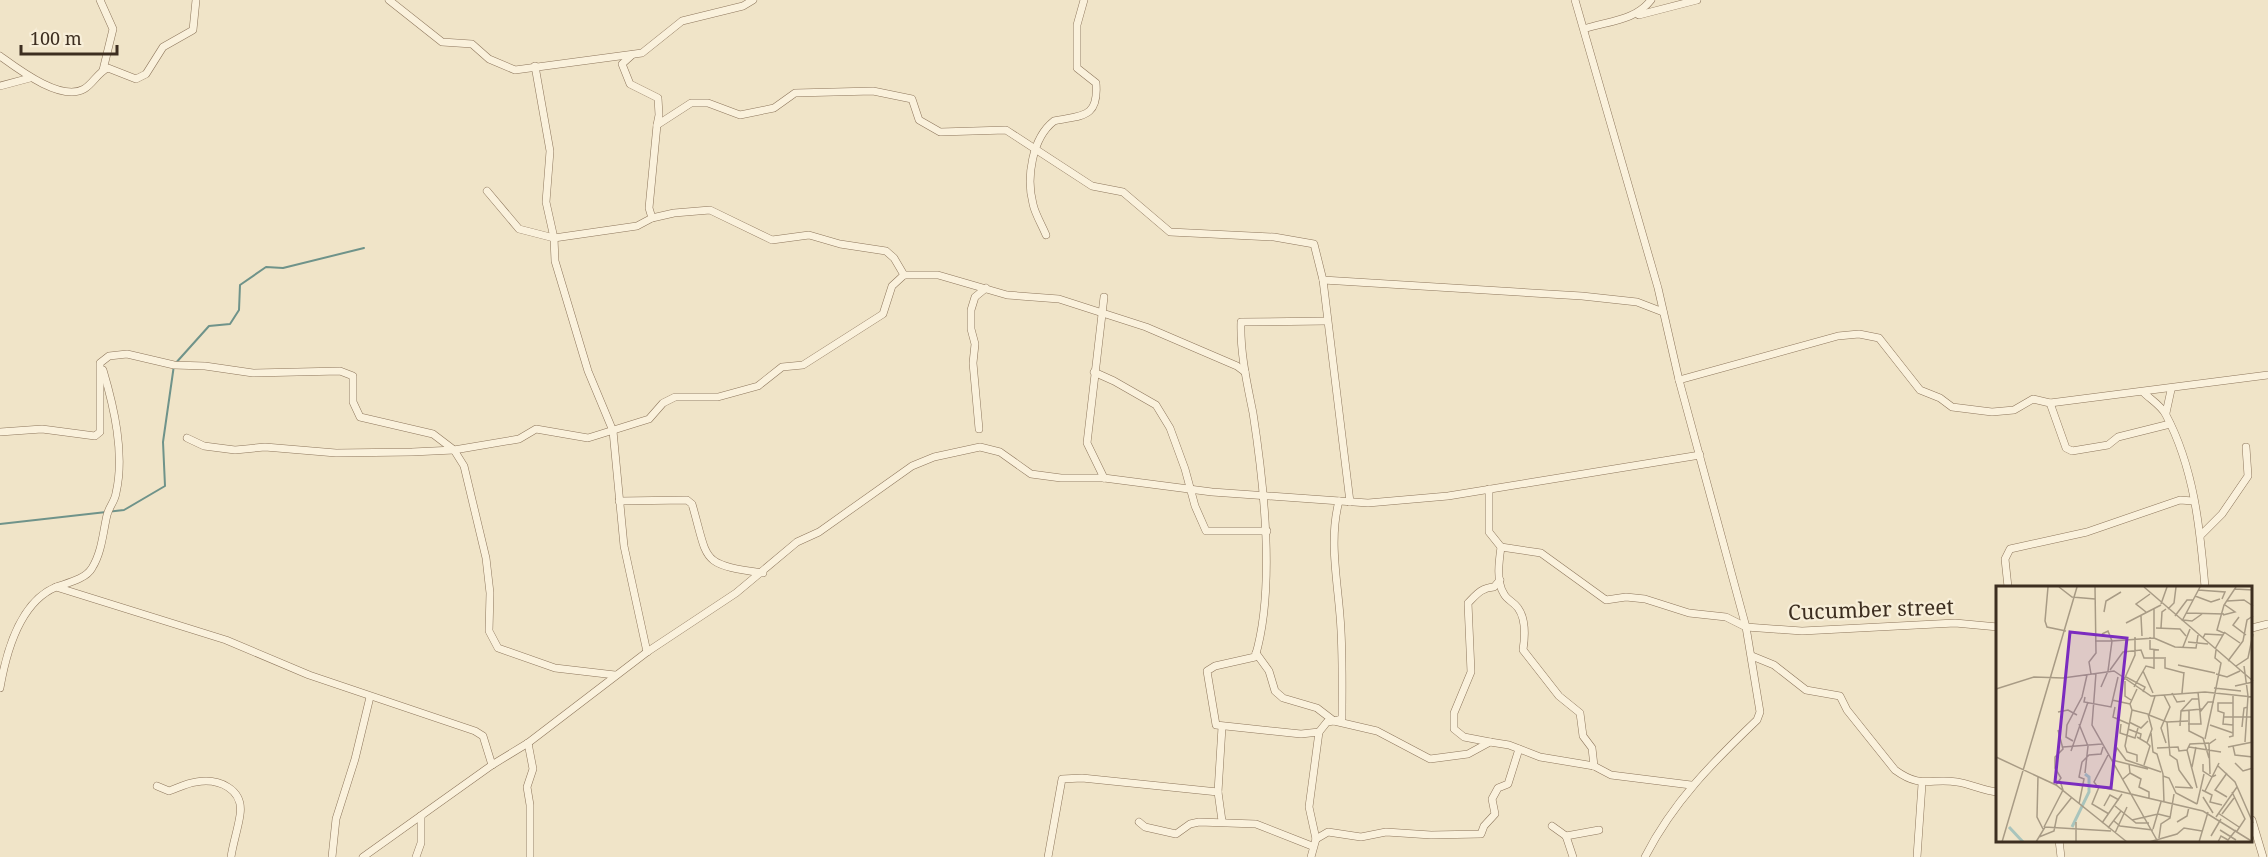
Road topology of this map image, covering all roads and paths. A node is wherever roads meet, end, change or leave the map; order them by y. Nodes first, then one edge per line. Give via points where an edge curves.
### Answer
1 (100, 0) edge
2 (196, 0) edge
3 (389, 0) edge
4 (753, 0) edge
5 (1084, 0) edge
6 (1575, 0) edge
7 (1651, 0) edge
8 (1697, 0) edge
9 (1634, 16) junction
10 (1584, 29) junction
11 (632, 55) junction
12 (0, 56) edge
13 (535, 66) junction
14 (103, 70) junction
15 (30, 78) junction
16 (0, 86) edge
17 (657, 125) junction
18 (1035, 149) junction
19 (487, 191) dead end
20 (652, 218) junction
21 (1046, 234) dead end
22 (554, 238) junction
23 (904, 275) junction
24 (1323, 280) junction
25 (986, 288) junction
26 (1104, 297) dead end
27 (1663, 312) junction
28 (1102, 314) junction
29 (1327, 321) junction
30 (100, 363) junction
31 (1094, 372) junction
32 (1245, 372) junction
33 (2268, 375) edge
34 (1679, 380) junction
35 (2171, 390) junction
36 (2143, 392) junction
37 (2050, 403) junction
38 (2166, 413) junction
39 (2169, 424) junction
40 (979, 429) dead end
41 (613, 431) junction
42 (0, 432) edge
43 (188, 438) dead end
44 (2246, 447) dead end
45 (454, 450) junction
46 (1700, 455) junction
47 (1104, 477) junction
48 (1191, 489) junction
49 (1489, 489) junction
50 (1263, 495) junction
51 (619, 501) junction
52 (1339, 501) junction
53 (2193, 501) junction
54 (1350, 502) junction
55 (1267, 531) junction
56 (2200, 535) junction
57 (1501, 547) junction
58 (763, 573) junction
59 (1500, 580) junction
60 (2008, 586) edge
61 (2205, 586) edge
62 (56, 587) junction
63 (2268, 624) edge
64 (1746, 627) junction
65 (1996, 627) edge
66 (2253, 628) edge
67 (647, 652) junction
68 (1256, 653) junction
69 (1752, 656) junction
70 (1, 673) edge
71 (615, 675) junction
72 (0, 688) edge
73 (370, 697) junction
74 (1334, 721) junction
75 (1222, 727) junction
76 (1320, 732) junction
77 (528, 742) junction
78 (1490, 742) junction
79 (1519, 749) junction
80 (492, 765) junction
81 (1594, 766) junction
82 (1922, 784) junction
83 (1691, 785) junction
84 (157, 786) dead end
85 (1218, 792) junction
86 (1996, 792) edge
87 (421, 816) junction
88 (1222, 821) junction
89 (1138, 822) dead end
90 (2253, 823) edge
91 (1552, 826) dead end
92 (1599, 830) dead end
93 (1566, 836) junction
94 (2059, 842) edge
95 (1314, 843) junction
96 (231, 857) edge
97 (332, 857) edge
98 (363, 857) edge
99 (416, 857) edge
100 (531, 857) edge
101 (1048, 857) edge
102 (1311, 857) edge
103 (1573, 857) edge
104 (1645, 857) edge
105 (1917, 857) edge
106 (2061, 857) edge
107 (2263, 857) edge

1 - 14 street via 113,29
2 - 14 street via 193,30 163,47 146,74 136,79 112,69
3 - 13 street via 442,42 472,44 489,59 515,70
4 - 11 street via 682,21 649,50
5 - 18 street via 1077,25 1077,68 1096,83 1094,104 1083,117 1054,120
6 - 10 street
7 - 9 street
8 - 9 street
9 - 10 street
10 - 27 street
11 - 13 street
11 - 17 street via 622,64 630,84 658,98
12 - 15 street
13 - 22 street via 550,152 546,202
14 - 15 street via 87,87 73,93
15 - 16 street
17 - 18 street via 691,103 708,103 740,115 774,108 795,93 873,91 912,99 919,120 940,132 1006,130
17 - 20 street via 649,207
18 - 21 street via 1033,204
18 - 24 street via 1092,186 1123,192 1170,232 1274,237 1314,244
19 - 22 street via 519,229
20 - 22 street via 637,226
20 - 23 street via 710,210 772,240 809,236 886,252
22 - 41 street via 555,261 568,311
23 - 25 street via 938,275
23 - 41 street via 892,286 883,314 803,365 782,367 758,386 718,397 675,397 663,403 649,419
24 - 27 street via 1582,296 1637,302
24 - 29 street
25 - 28 street via 1015,297 1059,299
25 - 40 street via 975,297 971,310
26 - 28 street
27 - 34 street
28 - 31 street
28 - 32 street via 1170,336
29 - 32 street via 1241,322
29 - 54 street
30 - 42 street via 100,432 95,436 42,429
30 - 45 street via 109,356 127,354 174,365 253,373 349,373 353,376 353,402 360,417 424,430
30 - 62 street via 113,402 118,450 116,495 92,569
31 - 47 street via 1087,443
31 - 48 street via 1156,405 1170,428
32 - 50 street
33 - 35 street via 2200,382
34 - 37 street via 1838,336 1859,334 1885,342 1895,361 1906,369 1920,390 1952,407 1992,412 2014,410 2033,399
34 - 46 street
35 - 36 street
35 - 38 street
36 - 37 street
36 - 38 street
37 - 39 street via 2066,448 2072,452 2108,445 2118,437
38 - 39 street
39 - 53 street via 2187,461
41 - 45 street via 588,438 536,429 519,439
41 - 51 street
43 - 45 street via 204,446 235,450
44 - 56 street via 2247,476 2222,514
45 - 71 street via 464,466 486,558 489,631 498,648 555,668
46 - 49 street
46 - 64 street
47 - 48 street
47 - 58 street via 1031,474 1000,452 980,447 962,449 912,466 819,532 797,542
48 - 50 street
48 - 55 street via 1206,531
49 - 54 street via 1394,502
49 - 57 street via 1489,532
50 - 52 street
50 - 55 street
51 - 58 street via 687,500 692,504 706,555 722,567
51 - 67 street via 624,546
52 - 54 street
52 - 74 street via 1334,545 1342,637 1342,718
53 - 56 street
53 - 60 street via 2180,500 2087,532 2010,549 2005,558
55 - 68 street
56 - 61 street
57 - 59 street
57 - 64 street, Cucumber street via 1541,553 1606,600 1645,599 1689,613 1726,617
58 - 67 street
59 - 78 street via 1468,603 1471,672 1454,712 1454,729 1464,737
59 - 81 street via 1503,594 1518,608 1522,620 1523,650 1559,696 1580,713
62 - 70 street via 44,592 21,622
62 - 73 street via 226,640
63 - 66 street
64 - 65 street, Cucumber street via 1802,631 1955,623
64 - 69 street
67 - 71 street
68 - 74 street via 1269,671 1275,691 1283,698 1317,708
68 - 75 street via 1251,660 1207,671 1214,720
69 - 82 street via 1774,665 1806,690 1840,696 1895,771
69 - 83 street via 1759,716
70 - 72 street
71 - 77 street
73 - 80 street via 475,731 483,736
73 - 97 street via 356,759 336,819
74 - 76 street via 1327,722
74 - 78 street via 1377,731 1430,759 1468,754
75 - 76 street
75 - 85 street
76 - 95 street via 1309,807
77 - 80 street
77 - 100 street via 533,769 527,787
78 - 79 street
79 - 81 street via 1540,757
79 - 95 street via 1508,784 1498,788 1492,799 1495,814 1481,834 1386,832 1361,837 1328,832
80 - 87 street
81 - 83 street via 1617,776
82 - 86 street via 1954,782
82 - 105 street
83 - 104 street
84 - 96 street via 169,791 195,782 213,781 234,791 240,800 240,815
85 - 88 street
85 - 101 street via 1062,778
87 - 98 street
87 - 99 street via 421,843
88 - 89 street via 1190,824 1176,834
88 - 95 street via 1256,824
90 - 107 street
91 - 93 street
92 - 93 street
93 - 103 street
94 - 106 street
95 - 102 street

